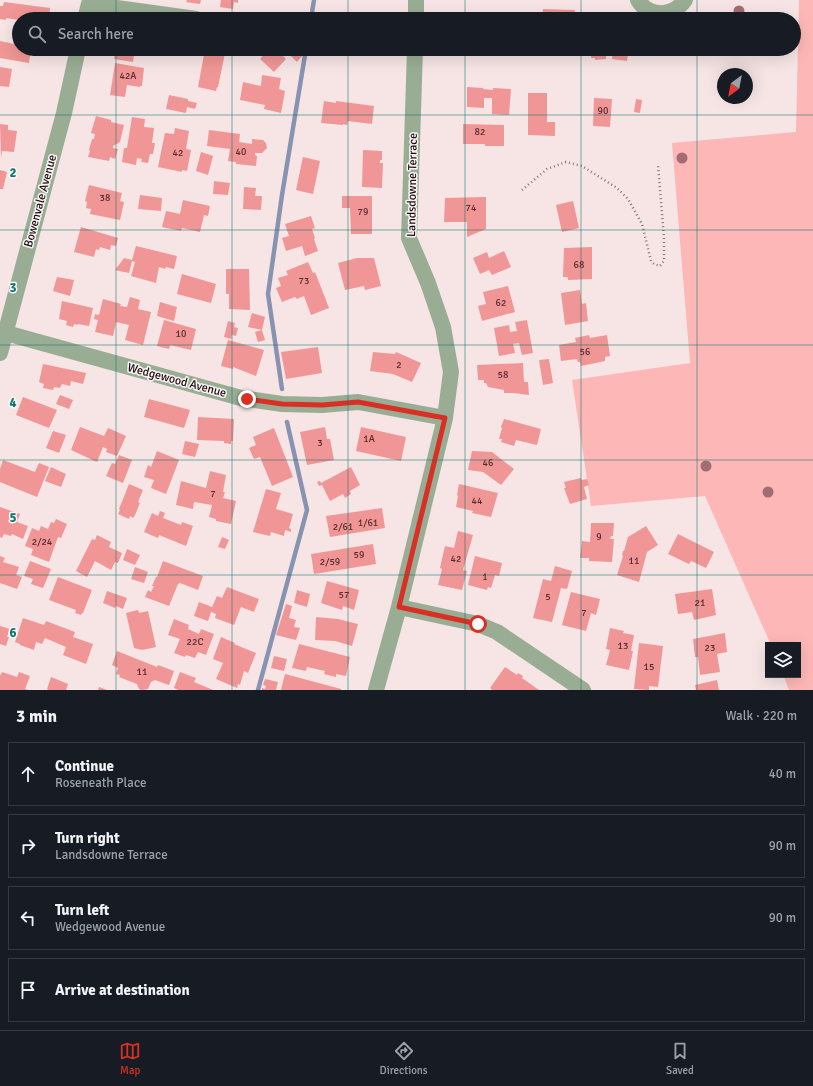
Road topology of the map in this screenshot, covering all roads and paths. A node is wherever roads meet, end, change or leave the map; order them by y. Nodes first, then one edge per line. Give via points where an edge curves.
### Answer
1 (416, 0) edge
2 (638, 0) edge
3 (685, 0) edge
4 (88, 8) edge
5 (127, 12) edge
6 (416, 12) edge
7 (649, 12) edge
8 (663, 12) edge
9 (76, 56) edge
10 (415, 56) edge
11 (658, 165) dead end
12 (522, 190) dead end
13 (6, 333) junction
14 (0, 353) edge
15 (445, 418) junction
16 (399, 607) junction
17 (376, 690) edge
18 (583, 690) edge

1 - 6 street
2 - 7 street
3 - 8 street via 677,9
4 - 5 street
9 - 13 street, Bowenvale Avenue
10 - 15 street, Landsdowne Terrace via 409,238 428,282 443,327 451,372
11 - 12 path via 664,238 664,261 660,266 651,261 642,224 628,199 617,188 582,166 566,162 547,170
13 - 14 street, Bowenvale Avenue
13 - 15 street, Wedgewood Avenue via 241,398 282,404 322,405 358,402
15 - 16 street, Landsdowne Terrace
16 - 17 street, Landsdowne Terrace
16 - 18 street via 478,624 497,632

